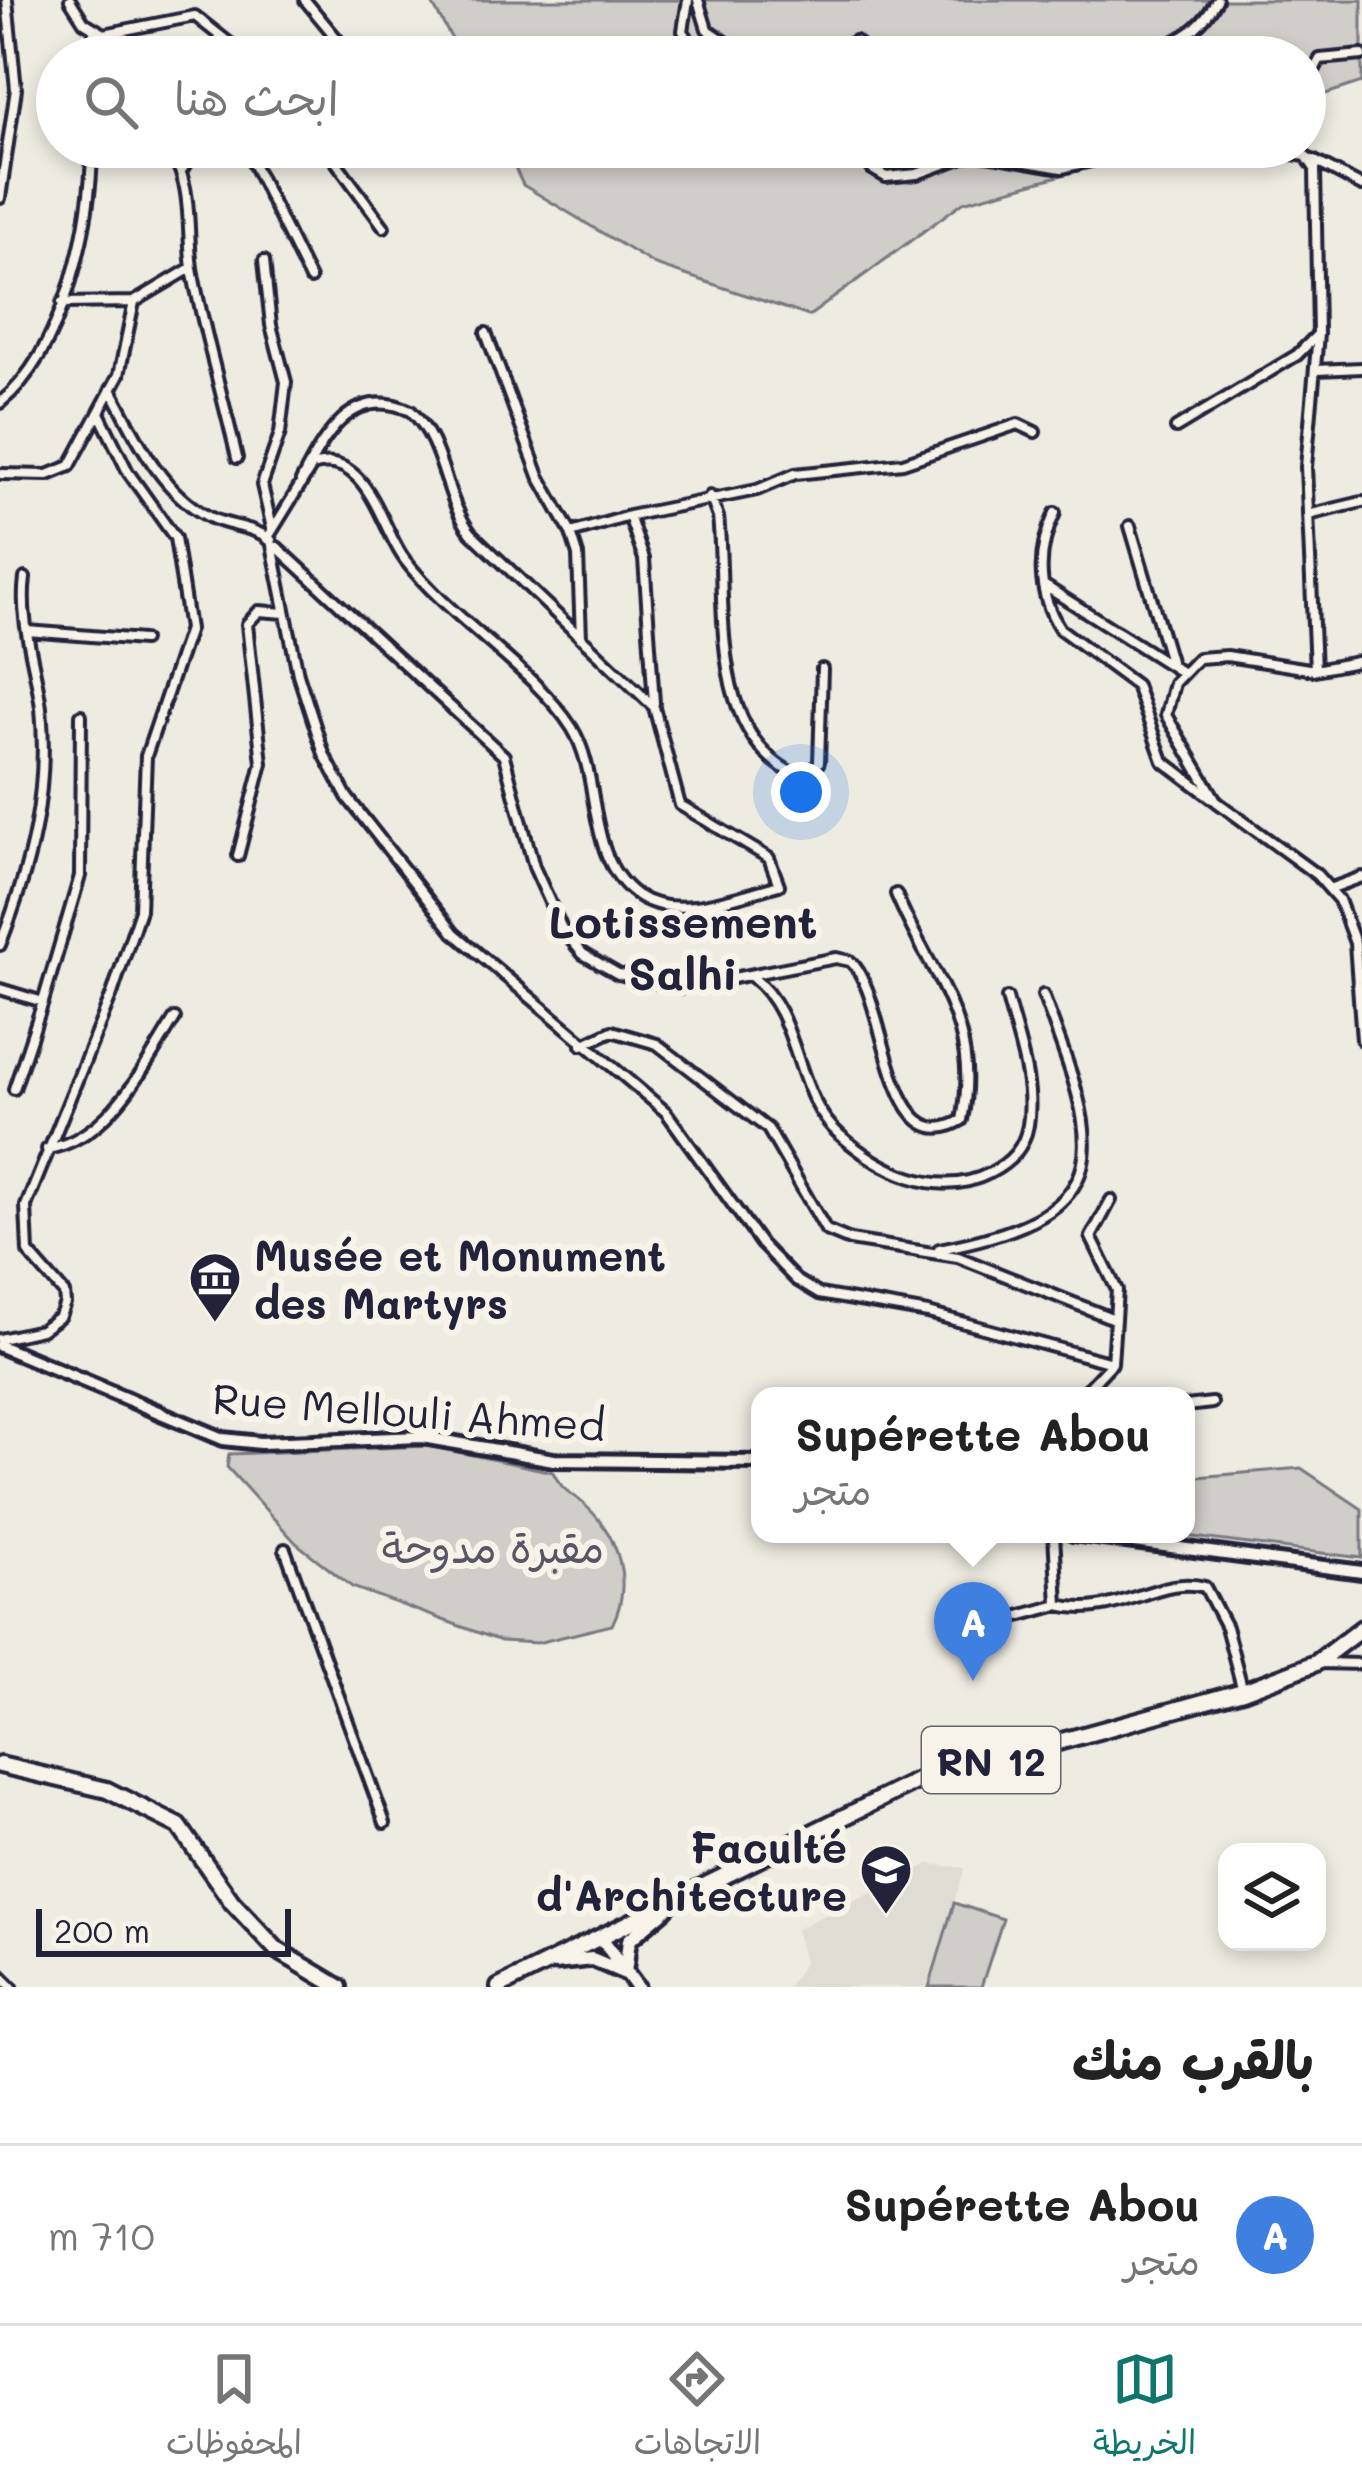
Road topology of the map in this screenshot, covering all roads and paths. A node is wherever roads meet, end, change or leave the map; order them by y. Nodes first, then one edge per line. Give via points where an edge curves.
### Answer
1 (7, 0) edge
2 (70, 0) edge
3 (305, 0) edge
4 (688, 0) edge
5 (698, 0) edge
6 (1217, 0) edge
7 (94, 29) junction
8 (94, 36) edge
9 (220, 36) edge
10 (335, 36) edge
11 (686, 36) edge
12 (718, 36) edge
13 (1177, 36) edge
14 (1362, 55) edge
15 (1326, 58) edge
16 (10, 140) junction
17 (0, 151) edge
18 (1326, 167) edge
19 (91, 168) edge
20 (178, 168) edge
21 (183, 168) edge
22 (255, 168) edge
23 (340, 168) edge
24 (871, 168) edge
25 (934, 168) edge
26 (1312, 168) edge
27 (180, 172) junction
28 (1362, 186) edge
29 (0, 198) edge
30 (384, 227) dead end
31 (264, 261) dead end
32 (192, 267) junction
33 (310, 278) dead end
34 (134, 302) junction
35 (62, 303) junction
36 (486, 333) dead end
37 (1318, 334) junction
38 (1362, 368) edge
39 (1316, 370) junction
40 (111, 389) junction
41 (0, 403) edge
42 (99, 413) junction
43 (1176, 428) dead end
44 (1035, 432) dead end
45 (238, 458) dead end
46 (0, 474) edge
47 (301, 481) junction
48 (710, 496) junction
49 (1362, 502) edge
50 (1055, 513) dead end
51 (1308, 515) junction
52 (629, 516) junction
53 (1130, 526) dead end
54 (571, 533) junction
55 (270, 536) junction
56 (26, 578) dead end
57 (1041, 584) junction
58 (285, 613) junction
59 (27, 631) junction
60 (580, 639) junction
61 (143, 640) dead end
62 (1362, 661) edge
63 (1171, 663) junction
64 (822, 669) dead end
65 (1316, 670) junction
66 (1180, 672) junction
67 (654, 707) junction
68 (81, 715) dead end
69 (1217, 802) junction
70 (238, 856) dead end
71 (1362, 877) edge
72 (1329, 889) junction
73 (896, 894) dead end
74 (0, 945) edge
75 (751, 977) junction
76 (0, 989) edge
77 (1042, 995) dead end
78 (1007, 998) dead end
79 (43, 1002) junction
80 (175, 1018) dead end
81 (1362, 1040) edge
82 (582, 1046) junction
83 (14, 1089) dead end
84 (46, 1149) junction
85 (1111, 1200) dead end
86 (931, 1251) junction
87 (1114, 1318) junction
88 (0, 1342) edge
89 (20, 1354) junction
90 (0, 1355) edge
91 (1112, 1363) junction
92 (1089, 1387) edge
93 (1212, 1403) dead end
94 (1195, 1405) edge
95 (751, 1462) edge
96 (1055, 1543) edge
97 (1141, 1543) edge
98 (285, 1549) dead end
99 (1362, 1572) edge
100 (1058, 1605) junction
101 (983, 1626) dead end
102 (1362, 1628) edge
103 (1316, 1663) junction
104 (1362, 1664) edge
105 (1243, 1691) junction
106 (0, 1765) edge
107 (385, 1823) dead end
108 (680, 1896) junction
109 (602, 1939) junction
110 (556, 1963) junction
111 (625, 1973) junction
112 (0, 1975) edge
113 (12, 1987) edge
114 (339, 1987) edge
115 (499, 1987) edge
116 (637, 1987) edge

1 - 16 street via 16,73
2 - 7 street
3 - 10 street
4 - 11 street
5 - 12 street
6 - 13 street
7 - 8 street
7 - 9 street via 136,30 195,16
14 - 15 street
16 - 17 street
16 - 29 street
18 - 28 street
19 - 35 street
20 - 27 street
21 - 27 street
22 - 33 street
23 - 30 street
24 - 25 street via 886,177
26 - 37 street
27 - 32 street
31 - 55 street via 286,382 262,485
32 - 34 street
32 - 45 street
34 - 35 street
34 - 40 street
35 - 41 street via 33,370
36 - 54 street via 538,476
37 - 39 street
37 - 43 street
38 - 39 street
39 - 51 street
40 - 42 street
40 - 55 street via 176,492 205,515
42 - 46 street via 61,472
42 - 84 street via 175,538 189,629 144,766 140,910
44 - 48 street via 1018,424 903,463 795,474
47 - 55 street
47 - 60 street via 336,420 366,406 411,411 435,439 458,515
47 - 67 street via 319,464 355,474 419,577 563,717 579,743 601,836 634,892 700,906 778,885 765,854 680,805
48 - 52 street
48 - 64 street via 738,716 761,748 808,780 819,762
49 - 51 street
50 - 57 street via 1042,541
51 - 65 street
52 - 54 street
52 - 67 street via 644,559
53 - 63 street
54 - 60 street
55 - 58 street
55 - 75 street via 504,756 534,867 562,929 583,954 668,987
56 - 59 street
57 - 63 street
57 - 69 street via 1060,629 1136,685 1163,761
58 - 70 street via 259,610 247,624 262,763
58 - 82 street via 319,737 347,796 454,933
59 - 61 street
59 - 74 street via 46,776 28,873
60 - 67 street
62 - 65 street
63 - 66 street
65 - 66 street via 1210,655
66 - 69 street via 1166,715
68 - 79 street via 80,876
69 - 72 street
71 - 72 street
72 - 81 street via 1355,943
73 - 75 street via 938,969 965,1044 965,1107 952,1126 929,1126 895,1090 876,1005 856,965 836,958
75 - 78 street via 772,995 808,1091 835,1131 872,1160 948,1187 1002,1167 1023,1143 1030,1101
76 - 79 street
77 - 86 street via 1086,1138 1081,1175 1063,1203 1028,1226
79 - 83 street
80 - 84 street via 96,1127
82 - 86 street via 626,1031 657,1044 768,1129 826,1230
82 - 91 street via 666,1112 761,1244 807,1289
84 - 88 street via 26,1206 26,1236 28,1252 65,1303 41,1330
85 - 87 street via 1091,1237 1117,1290
86 - 87 street
87 - 91 street
88 - 89 street, Rue Mellouli Ahmed
89 - 90 street
89 - 95 street, Rue Mellouli Ahmed via 223,1439 422,1436 554,1460
91 - 92 street
93 - 94 street
96 - 100 street
97 - 99 street
98 - 107 street
100 - 101 street
100 - 105 street via 1088,1612 1182,1584 1205,1587
102 - 103 main road, RN 12
103 - 104 street
103 - 105 main road, RN 12
105 - 108 main road, RN 12 via 917,1781
106 - 114 main road via 107,1790 179,1826 232,1903 277,1950
108 - 109 main road, RN 12
108 - 111 main road via 628,1940
109 - 110 main road, RN 12
109 - 111 main road
110 - 111 main road via 592,1959
110 - 115 main road, RN 12
111 - 116 main road
112 - 113 street

